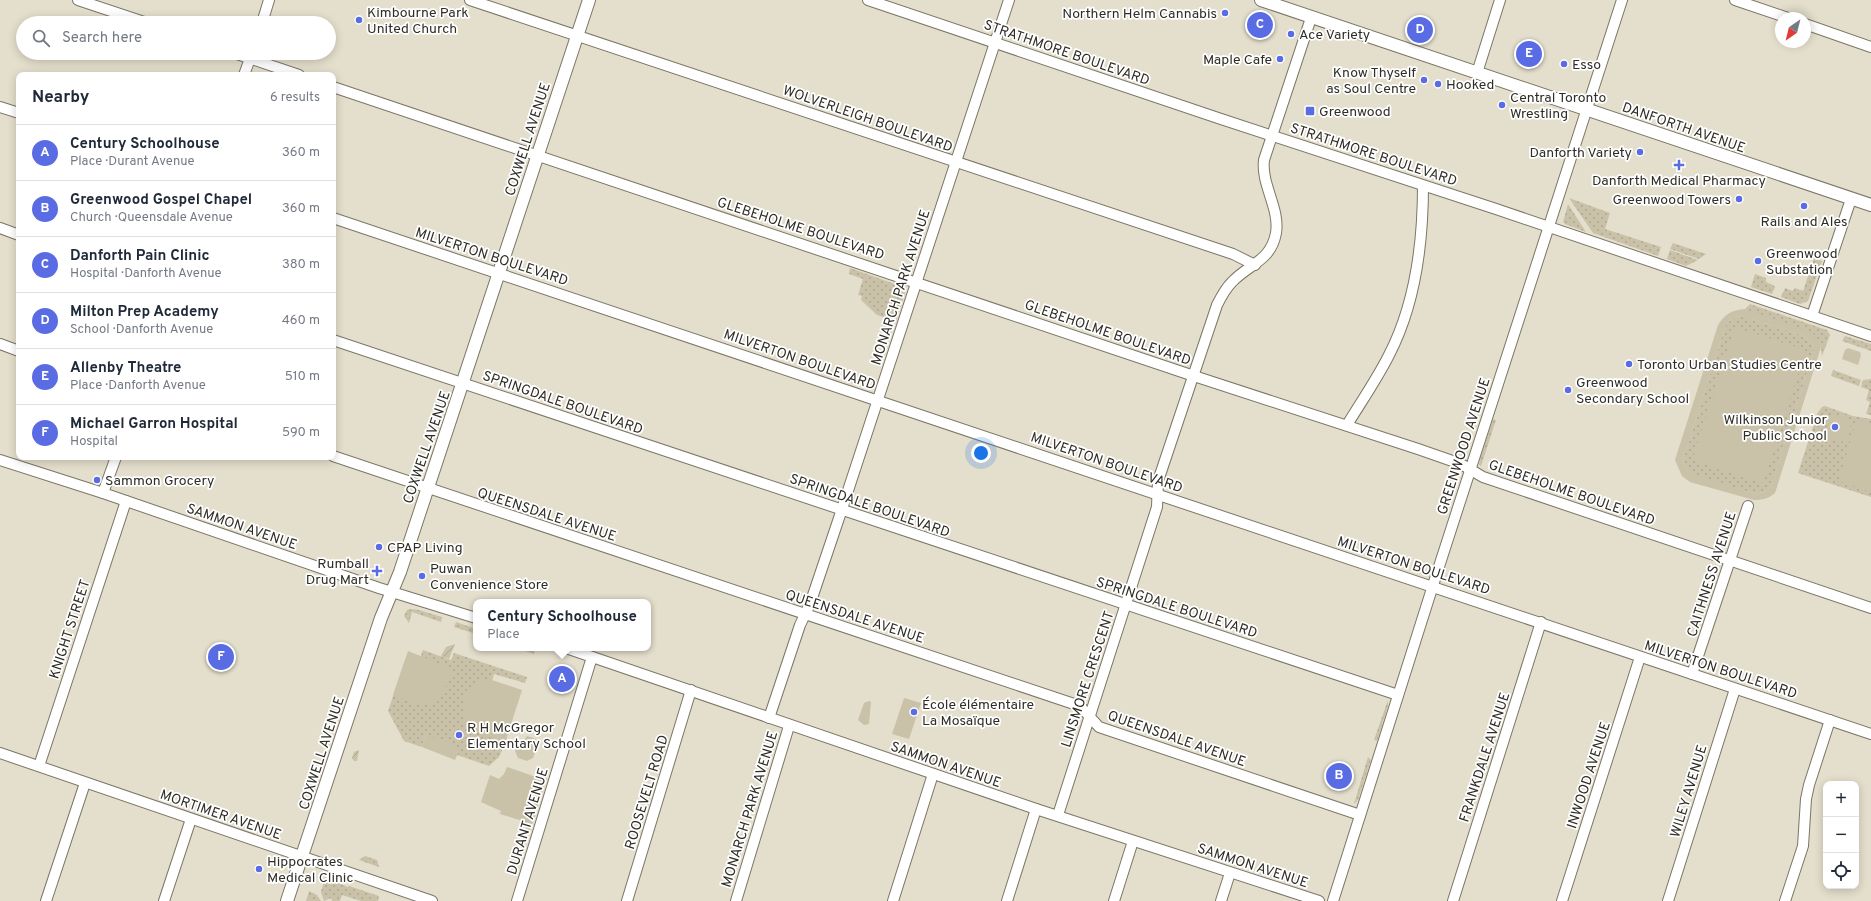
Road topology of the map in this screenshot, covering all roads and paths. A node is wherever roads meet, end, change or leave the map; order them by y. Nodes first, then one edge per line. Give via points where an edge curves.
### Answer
1 (78, 0) edge
2 (269, 0) edge
3 (470, 0) edge
4 (589, 0) edge
5 (868, 0) edge
6 (1009, 0) edge
7 (1500, 0) edge
8 (1622, 0) edge
9 (1736, 0) edge
10 (1265, 1) edge
11 (1775, 14) edge
12 (126, 16) edge
13 (264, 16) edge
14 (1311, 18) junction
15 (1811, 26) edge
16 (577, 36) junction
17 (996, 43) junction
18 (1871, 46) edge
19 (250, 60) edge
20 (261, 60) edge
21 (245, 72) edge
22 (291, 72) edge
23 (1477, 73) junction
24 (336, 87) edge
25 (0, 107) edge
26 (1586, 110) junction
27 (16, 112) edge
28 (1272, 136) junction
29 (538, 155) junction
30 (956, 163) junction
31 (1423, 186) junction
32 (1851, 199) junction
33 (1871, 205) edge
34 (336, 219) edge
35 (1549, 227) junction
36 (0, 228) edge
37 (16, 234) edge
38 (1255, 265) junction
39 (499, 273) junction
40 (917, 282) junction
41 (1812, 316) junction
42 (1871, 336) edge
43 (336, 341) edge
44 (0, 344) edge
45 (16, 350) edge
46 (1194, 376) junction
47 (463, 383) junction
48 (878, 400) junction
49 (1347, 426) junction
50 (336, 457) edge
51 (0, 460) edge
52 (115, 460) edge
53 (1471, 468) junction
54 (428, 488) junction
55 (103, 493) junction
56 (1158, 494) junction
57 (126, 501) junction
58 (1748, 506) dead end
59 (842, 510) junction
60 (1730, 561) junction
61 (1433, 586) junction
62 (392, 592) junction
63 (1126, 605) junction
64 (1871, 608) edge
65 (805, 614) junction
66 (473, 617) edge
67 (1541, 622) junction
68 (575, 651) edge
69 (592, 657) junction
70 (1640, 657) junction
71 (1692, 674) junction
72 (1735, 689) junction
73 (691, 690) junction
74 (1398, 695) junction
75 (1090, 717) junction
76 (769, 718) junction
77 (1830, 720) junction
78 (789, 726) junction
79 (1871, 734) edge
80 (0, 753) edge
81 (39, 766) junction
82 (933, 774) junction
83 (85, 783) junction
84 (1036, 809) junction
85 (1058, 815) junction
86 (1360, 815) junction
87 (191, 819) junction
88 (1133, 841) junction
89 (302, 857) junction
90 (1230, 873) junction
91 (46, 901) edge
92 (164, 901) edge
93 (287, 901) edge
94 (432, 901) edge
95 (517, 901) edge
96 (627, 901) edge
97 (736, 901) edge
98 (893, 901) edge
99 (1007, 901) edge
100 (1114, 901) edge
101 (1221, 901) edge
102 (1319, 901) edge
103 (1333, 901) edge
104 (1453, 901) edge
105 (1562, 901) edge
106 (1668, 901) edge
107 (1785, 901) edge

1 - 12 street
2 - 13 street
3 - 16 street, WOLVERLEIGH BOULEVARD
4 - 16 main road, COXWELL AVENUE
5 - 17 street, STRATHMORE BOULEVARD
6 - 17 street, MONARCH PARK AVENUE
7 - 23 street
8 - 26 street, GREENWOOD AVENUE
9 - 11 street
10 - 14 main road, DANFORTH AVENUE
14 - 23 main road, DANFORTH AVENUE
14 - 28 street, LINSMORE CRESCENT
15 - 18 street
16 - 29 main road, COXWELL AVENUE
16 - 30 street, WOLVERLEIGH BOULEVARD
17 - 28 street, STRATHMORE BOULEVARD
17 - 30 street, MONARCH PARK AVENUE
19 - 21 street
20 - 22 street
23 - 26 main road, DANFORTH AVENUE
24 - 29 street, GLEBEHOLME BOULEVARD
25 - 27 street
26 - 32 main road, DANFORTH AVENUE
26 - 35 street, GREENWOOD AVENUE
28 - 31 street, STRATHMORE BOULEVARD
28 - 38 street, LINSMORE CRESCENT via 1263,169 1274,208 1276,231 1269,251
29 - 39 main road, COXWELL AVENUE
29 - 40 street, GLEBEHOLME BOULEVARD
30 - 38 street, WOLVERLEIGH BOULEVARD via 1233,254
30 - 40 street, MONARCH PARK AVENUE
31 - 35 street, STRATHMORE BOULEVARD
31 - 49 street via 1423,225 1416,275 1406,315 1390,354
32 - 33 main road, DANFORTH AVENUE
32 - 41 street
34 - 39 street, MILVERTON BOULEVARD
35 - 41 street, STRATHMORE BOULEVARD
35 - 53 street, GREENWOOD AVENUE
36 - 37 street
38 - 46 street, LINSMORE CRESCENT via 1232,281 1224,291
39 - 47 main road, COXWELL AVENUE
39 - 48 street, MILVERTON BOULEVARD
40 - 46 street, GLEBEHOLME BOULEVARD
40 - 48 street, MONARCH PARK AVENUE
41 - 42 street, STRATHMORE BOULEVARD
43 - 47 street, SPRINGDALE BOULEVARD
44 - 45 street
46 - 49 street, GLEBEHOLME BOULEVARD
46 - 56 street, LINSMORE CRESCENT via 1158,481
47 - 54 main road, COXWELL AVENUE
47 - 59 street, SPRINGDALE BOULEVARD
48 - 56 street, MILVERTON BOULEVARD
48 - 59 street, MONARCH PARK AVENUE
49 - 53 street, GLEBEHOLME BOULEVARD
50 - 54 street, QUEENSDALE AVENUE
51 - 55 street, SAMMON AVENUE
52 - 55 street
53 - 60 street, GLEBEHOLME BOULEVARD via 1483,478
53 - 61 street, GREENWOOD AVENUE
54 - 62 main road, COXWELL AVENUE
54 - 65 street, QUEENSDALE AVENUE
55 - 57 street, SAMMON AVENUE
56 - 61 street, MILVERTON BOULEVARD
56 - 63 street, LINSMORE CRESCENT via 1157,507
57 - 62 street, SAMMON AVENUE
57 - 81 street, KNIGHT STREET
58 - 60 street, CAITHNESS AVENUE
59 - 63 street, SPRINGDALE BOULEVARD
59 - 65 street, MONARCH PARK AVENUE
60 - 64 street, GLEBEHOLME BOULEVARD
60 - 71 street, CAITHNESS AVENUE
61 - 67 street, MILVERTON BOULEVARD
61 - 74 street, GREENWOOD AVENUE
62 - 66 street, SAMMON AVENUE
62 - 89 main road, COXWELL AVENUE via 381,618
63 - 74 street, SPRINGDALE BOULEVARD
63 - 75 street, LINSMORE CRESCENT
65 - 75 street, QUEENSDALE AVENUE via 1080,706
65 - 76 street, MONARCH PARK AVENUE
67 - 70 street, MILVERTON BOULEVARD
67 - 104 street, FRANKDALE AVENUE
68 - 69 street, SAMMON AVENUE
69 - 73 street, SAMMON AVENUE
69 - 95 street, DURANT AVENUE
70 - 71 street, MILVERTON BOULEVARD
70 - 105 street, INWOOD AVENUE
71 - 72 street, MILVERTON BOULEVARD
72 - 77 street, MILVERTON BOULEVARD
72 - 106 street, WILEY AVENUE
73 - 76 street, SAMMON AVENUE
73 - 96 street, ROOSEVELT ROAD
74 - 86 street, GREENWOOD AVENUE
75 - 85 street, LINSMORE CRESCENT
75 - 86 street, QUEENSDALE AVENUE via 1099,727
76 - 78 street, SAMMON AVENUE
77 - 79 street, MILVERTON BOULEVARD
77 - 107 street via 1809,785 1803,846
78 - 82 street, SAMMON AVENUE
78 - 97 street, MONARCH PARK AVENUE
80 - 81 street, MORTIMER AVENUE
81 - 83 street, MORTIMER AVENUE
82 - 84 street, SAMMON AVENUE
82 - 98 street
83 - 87 street, MORTIMER AVENUE
83 - 91 street
84 - 85 street, SAMMON AVENUE
84 - 99 street
85 - 88 street, SAMMON AVENUE
86 - 103 street, GREENWOOD AVENUE
87 - 89 street, MORTIMER AVENUE
87 - 92 street
88 - 90 street, SAMMON AVENUE
88 - 100 street
89 - 93 main road, COXWELL AVENUE
89 - 94 street, MORTIMER AVENUE
90 - 101 street
90 - 102 street, SAMMON AVENUE

